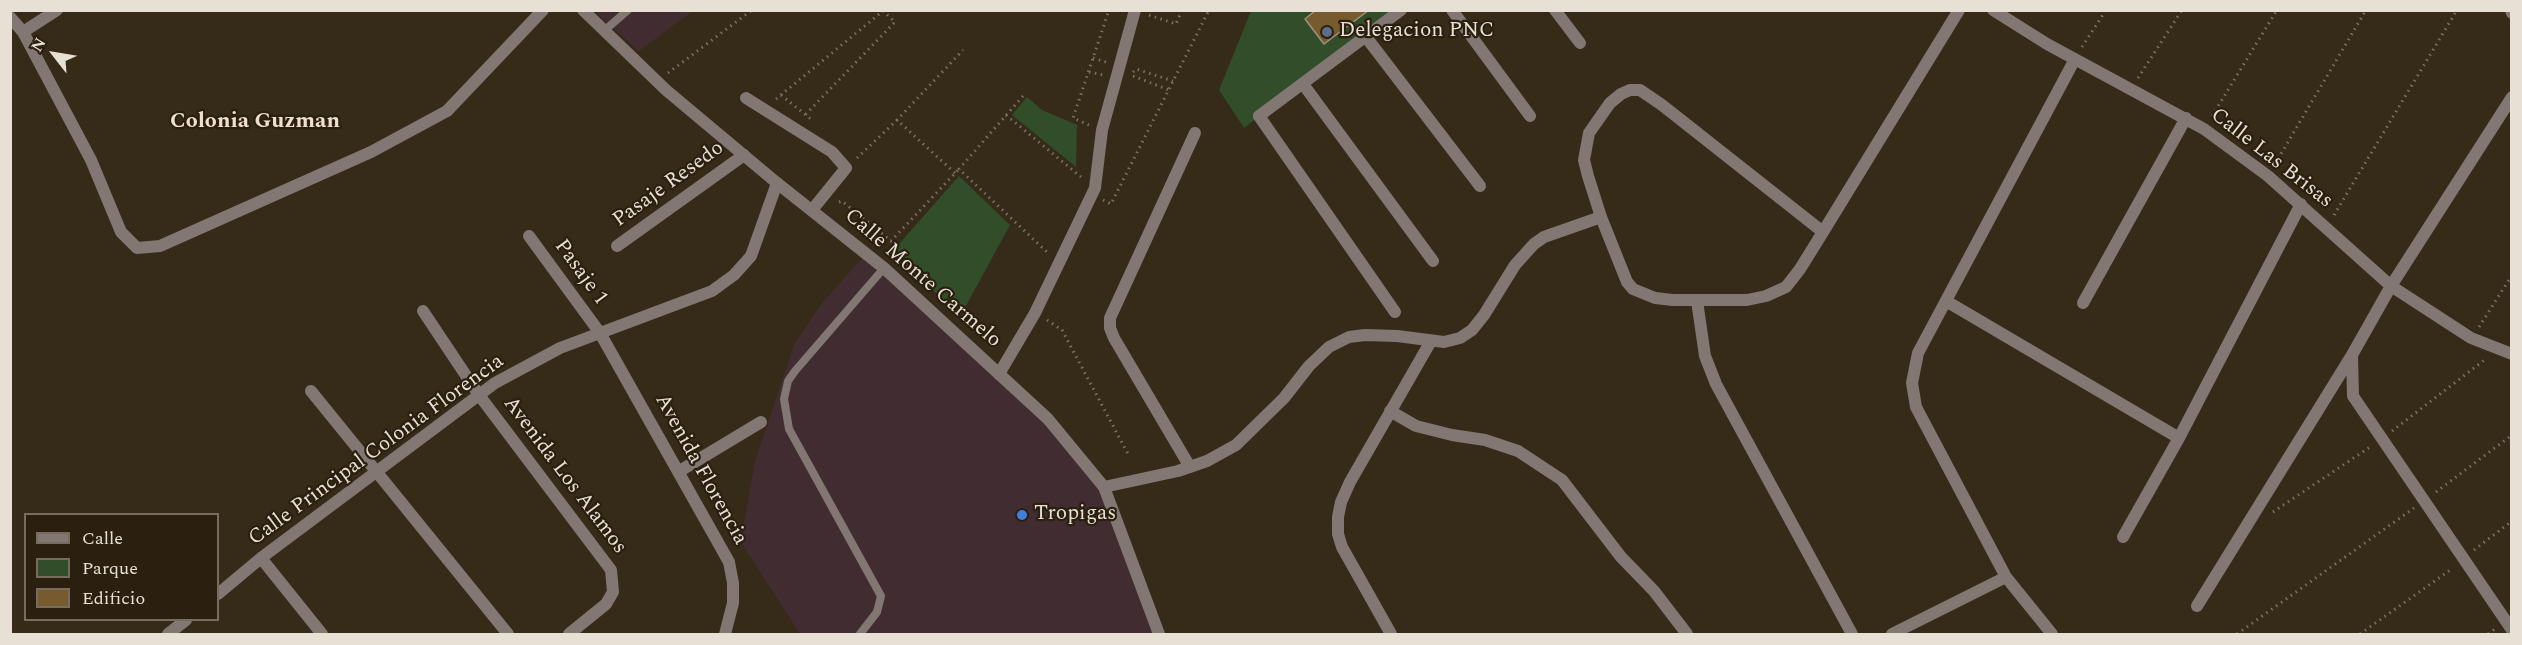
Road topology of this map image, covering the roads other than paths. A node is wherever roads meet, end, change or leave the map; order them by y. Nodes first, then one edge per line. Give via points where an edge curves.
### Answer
1 (57, 10) edge
2 (543, 10) edge
3 (582, 10) edge
4 (628, 10) edge
5 (1401, 10) edge
6 (1452, 10) edge
7 (1555, 10) edge
8 (1959, 10) edge
9 (1993, 10) edge
10 (1140, 12) edge
11 (10, 17) edge
12 (605, 30) junction
13 (23, 32) junction
14 (1366, 36) junction
15 (1580, 43) dead end
16 (2075, 59) junction
17 (1303, 84) junction
18 (746, 98) dead end
19 (2511, 98) edge
20 (1530, 116) dead end
21 (2186, 118) junction
22 (1195, 133) dead end
23 (744, 155) junction
24 (777, 183) junction
25 (1480, 186) dead end
26 (2301, 204) junction
27 (812, 210) junction
28 (1601, 217) junction
29 (1823, 232) junction
30 (529, 236) dead end
31 (617, 246) dead end
32 (1433, 261) dead end
33 (884, 268) junction
34 (2391, 286) junction
35 (1697, 301) junction
36 (1946, 301) junction
37 (2083, 303) dead end
38 (423, 311) dead end
39 (1395, 312) dead end
40 (600, 333) junction
41 (1431, 341) junction
42 (2511, 354) edge
43 (2352, 356) junction
44 (999, 374) junction
45 (311, 391) dead end
46 (479, 395) junction
47 (1390, 411) junction
48 (761, 422) dead end
49 (2179, 438) junction
50 (1190, 467) junction
51 (377, 472) junction
52 (678, 472) junction
53 (1104, 487) junction
54 (2123, 537) dead end
55 (261, 558) junction
56 (2006, 576) junction
57 (219, 593) edge
58 (2197, 606) dead end
59 (185, 621) edge
60 (2511, 630) edge
61 (168, 634) edge
62 (322, 634) edge
63 (508, 634) edge
64 (569, 634) edge
65 (725, 634) edge
66 (860, 634) edge
67 (1159, 634) edge
68 (1391, 634) edge
69 (1687, 634) edge
70 (1852, 634) edge
71 (1892, 634) edge
72 (2052, 634) edge

1 - 13 street
2 - 13 street via 447,111 371,152 160,246 137,248 121,232 91,160
3 - 12 street, Calle Monte Carmelo
4 - 12 lane
5 - 14 street
6 - 20 street
7 - 15 street
8 - 29 street
9 - 16 street, Calle Las Brisas
10 - 44 street via 1118,70 1102,130 1095,188 1035,313
11 - 13 street
12 - 23 street, Calle Monte Carmelo via 657,81
14 - 17 street
14 - 25 street
16 - 21 street, Calle Las Brisas
16 - 36 street
17 - 32 street
17 - 39 street via 1259,116
18 - 27 street via 832,152 846,168
19 - 34 street
21 - 26 street, Calle Las Brisas
21 - 37 street
22 - 50 street via 1110,318 1114,338
23 - 24 street, Calle Monte Carmelo
23 - 31 street, Pasaje Resedo
24 - 27 street, Calle Monte Carmelo
24 - 40 street, Calle Principal Colonia Florencia via 751,256 734,275 712,291
26 - 34 street, Calle Las Brisas
26 - 49 street
27 - 33 street, Calle Monte Carmelo
28 - 29 street via 1584,160 1585,145 1610,103 1630,90 1640,90
28 - 35 street via 1633,289 1655,298
28 - 41 street via 1534,244 1515,265 1472,330 1460,338
29 - 35 street via 1793,279 1778,292 1747,300
30 - 40 street, Pasaje 1
33 - 44 street, Calle Monte Carmelo
33 - 66 lane via 795,371 784,399 789,429 881,596 877,612
34 - 42 street, Calle Las Brisas via 2471,338
34 - 43 street
35 - 70 street via 1705,356 1716,384
36 - 49 street
36 - 56 street via 1918,353 1912,395
38 - 46 street, Avenida Los Alamos
40 - 46 street, Calle Principal Colonia Florencia via 560,348
40 - 52 street, Avenida Florencia
41 - 47 street
41 - 50 street via 1365,335 1329,346 1236,445
43 - 58 street
43 - 60 street via 2353,396
44 - 53 street, Calle Monte Carmelo via 1048,419
45 - 51 street
46 - 51 street, Calle Principal Colonia Florencia
46 - 64 street, Avenida Los Alamos via 611,570 613,592 606,604
47 - 68 street via 1350,482 1338,517 1338,534
47 - 69 street via 1416,426 1518,451 1562,480
48 - 52 street
49 - 54 street
50 - 53 street
51 - 55 street, Calle Principal Colonia Florencia
51 - 63 street
52 - 65 street, Avenida Florencia via 729,562 733,603
53 - 67 street, Calle Monte Carmelo
55 - 57 street, Calle Principal Colonia Florencia
55 - 62 street
56 - 71 street
56 - 72 street
59 - 61 street

